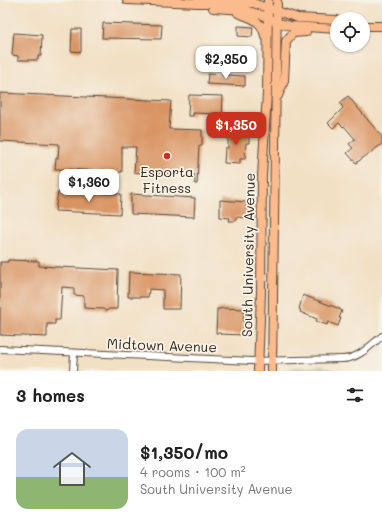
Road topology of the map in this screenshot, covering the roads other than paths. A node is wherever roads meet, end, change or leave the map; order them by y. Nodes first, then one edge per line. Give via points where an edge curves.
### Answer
1 (127, 0) edge
2 (277, 0) edge
3 (198, 3) junction
4 (268, 4) edge
5 (227, 9) junction
6 (277, 12) junction
7 (268, 19) junction
8 (330, 20) edge
9 (278, 23) junction
10 (370, 26) edge
11 (382, 26) edge
12 (330, 30) edge
13 (330, 32) edge
14 (268, 48) junction
15 (276, 101) junction
16 (382, 336) edge
17 (0, 349) edge
18 (74, 353) junction
19 (272, 360) junction
20 (258, 361) junction
21 (73, 371) edge
22 (258, 371) edge
23 (272, 371) edge

1 - 3 main road
2 - 6 main road, South University Avenue
3 - 4 main road
3 - 5 main road via 210,8
4 - 6 main road
4 - 7 main road, South University Avenue
5 - 7 main road via 245,10
5 - 14 main road via 254,19 262,26
6 - 8 main road via 298,18
6 - 9 main road, South University Avenue
7 - 9 main road
7 - 14 main road, South University Avenue
9 - 12 main road via 299,28
9 - 15 main road, South University Avenue
10 - 11 main road
13 - 15 main road via 298,32 289,36 286,41 284,81
14 - 20 main road, South University Avenue
15 - 19 main road, South University Avenue
16 - 19 street, Midtown Avenue via 350,358
17 - 18 street, Midtown Avenue
18 - 20 street, Midtown Avenue
18 - 21 street
19 - 20 street, Midtown Avenue
19 - 23 main road, South University Avenue
20 - 22 main road, South University Avenue

